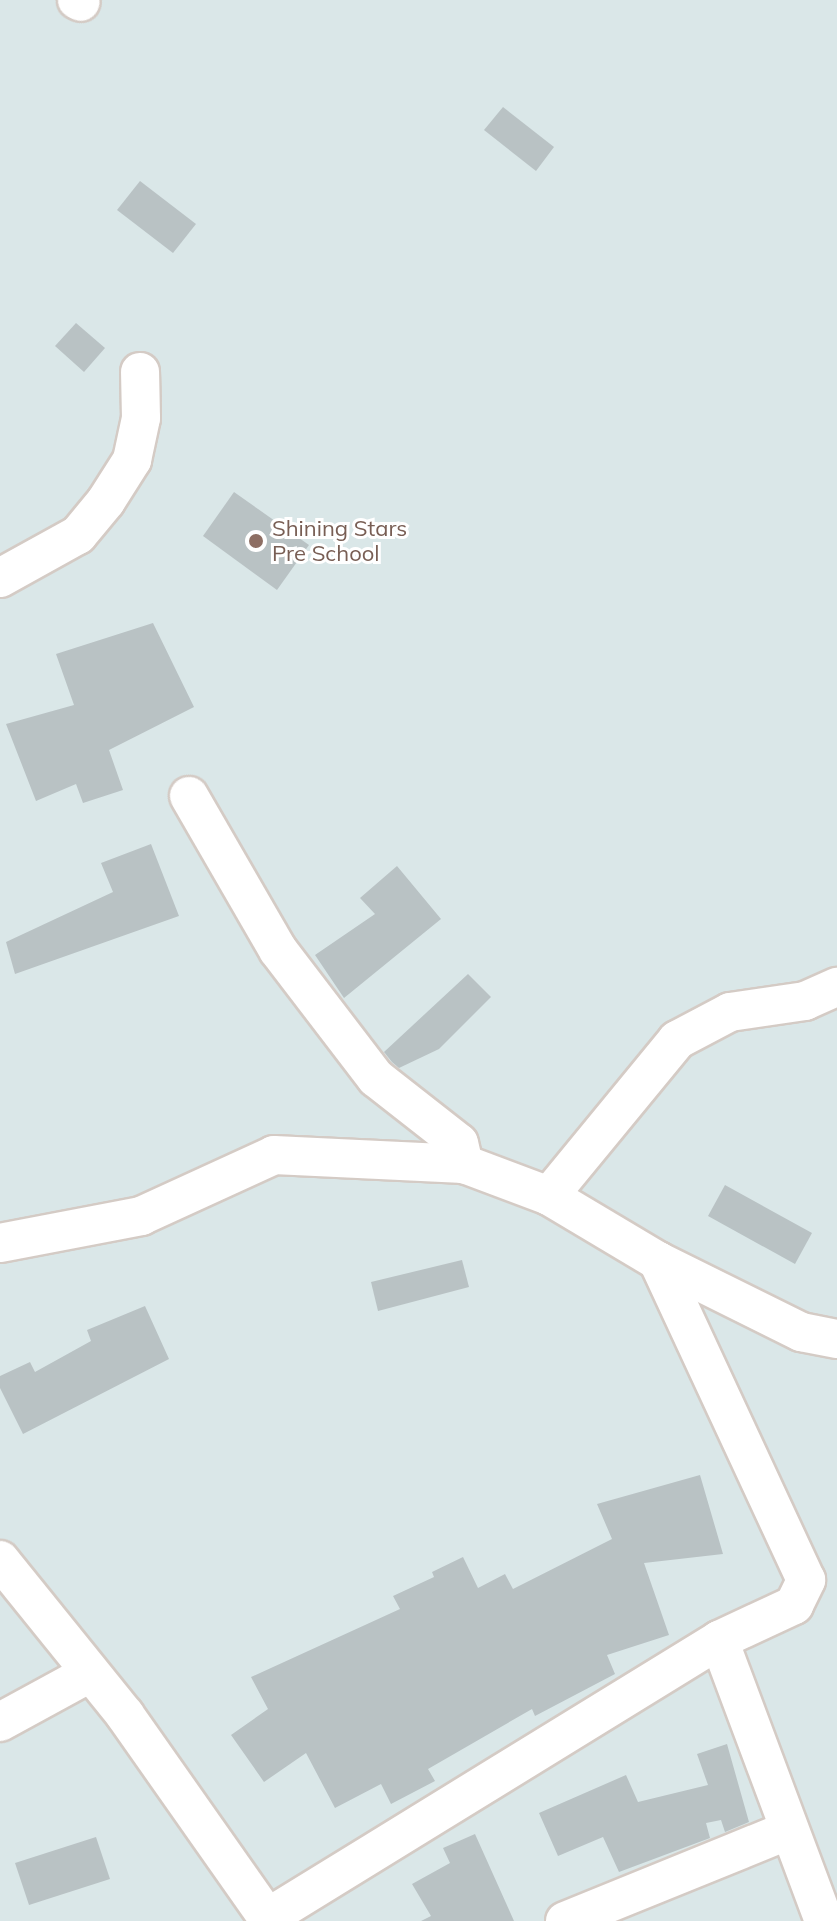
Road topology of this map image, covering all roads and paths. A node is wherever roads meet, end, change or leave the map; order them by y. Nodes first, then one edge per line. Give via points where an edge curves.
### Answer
1 (140, 372) dead end
2 (0, 578) edge
3 (189, 796) dead end
4 (837, 987) edge
5 (464, 1164) junction
6 (549, 1196) junction
7 (0, 1243) edge
8 (658, 1261) junction
9 (837, 1339) edge
10 (0, 1560) edge
11 (719, 1640) junction
12 (90, 1673) junction
13 (0, 1722) edge
14 (789, 1830) junction
15 (269, 1919) edge
16 (565, 1921) edge
17 (824, 1921) edge

1 - 2 street via 141,418 132,460 106,501 78,535
3 - 5 street via 278,950 376,1078 459,1143
4 - 6 street via 805,1001 730,1012 677,1040
5 - 6 street
5 - 7 street via 274,1155 141,1216
6 - 8 street
8 - 9 street via 801,1332
8 - 11 street via 806,1580 794,1605
10 - 12 street
11 - 14 street
11 - 15 street
12 - 13 street
12 - 15 street
14 - 16 street
14 - 17 street via 814,1883

